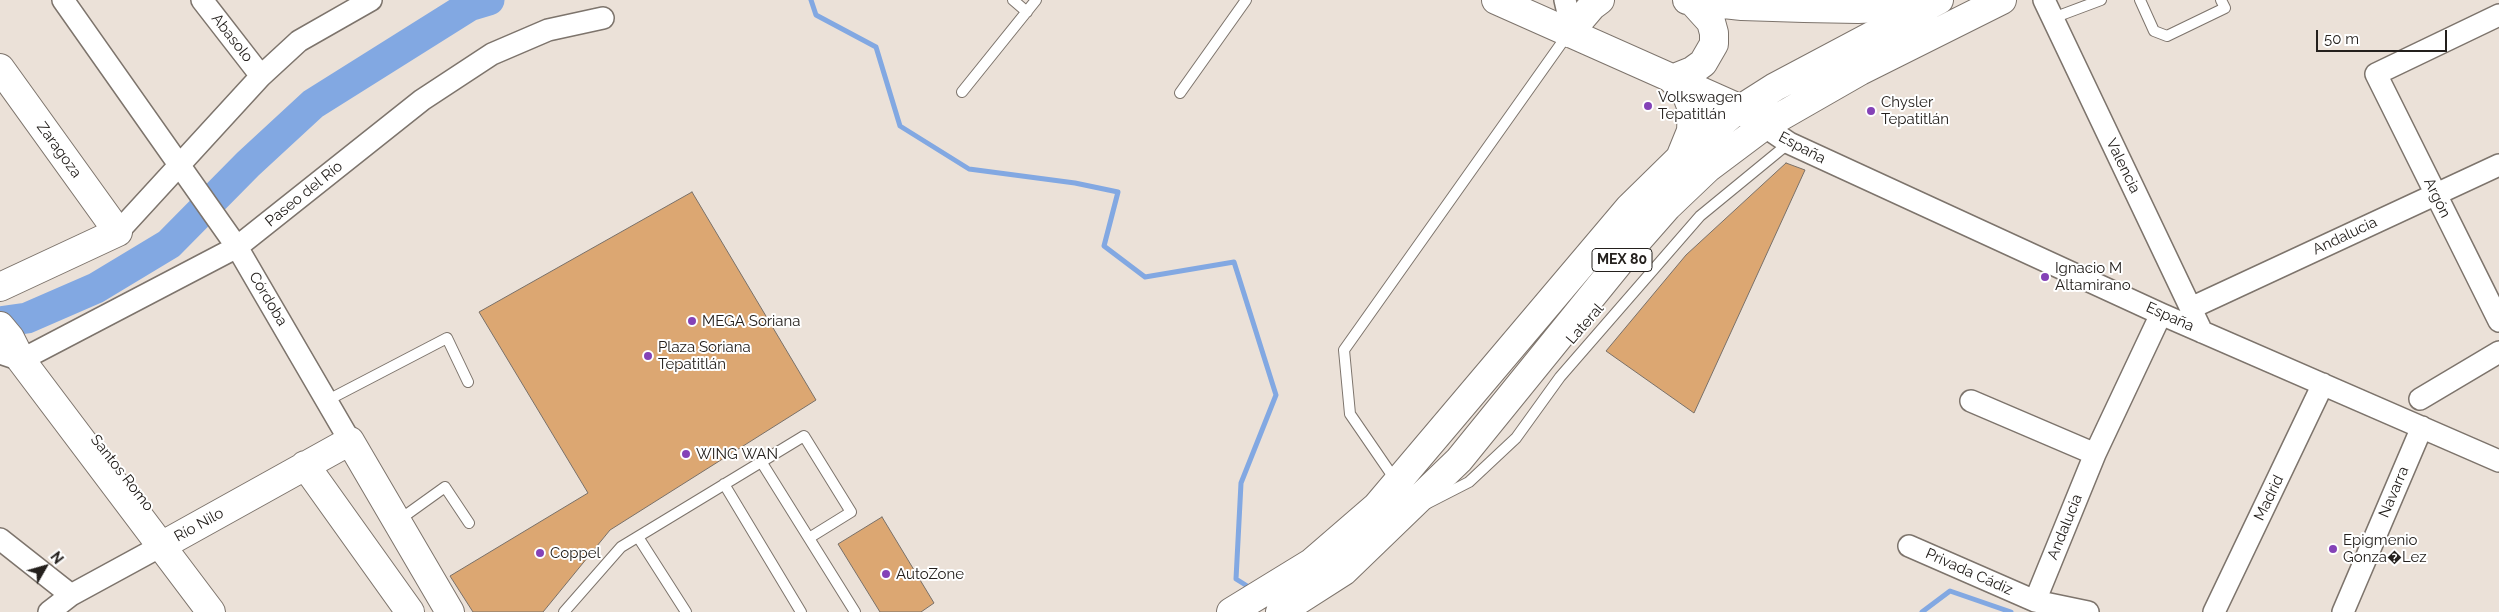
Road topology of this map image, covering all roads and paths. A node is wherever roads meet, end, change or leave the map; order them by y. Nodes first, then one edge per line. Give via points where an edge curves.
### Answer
1 (63, 0) edge
2 (202, 0) edge
3 (371, 0) edge
4 (1013, 0) edge
5 (1036, 0) edge
6 (1246, 0) edge
7 (1496, 0) edge
8 (1565, 0) edge
9 (1600, 0) edge
10 (1690, 0) edge
11 (2002, 0) edge
12 (2101, 0) edge
13 (2140, 0) edge
14 (2221, 0) edge
15 (1933, 3) edge
16 (1875, 4) edge
17 (2048, 9) edge
18 (1027, 12) junction
19 (2499, 15) edge
20 (603, 18) dead end
21 (1569, 33) junction
22 (0, 68) edge
23 (261, 76) junction
24 (1672, 78) junction
25 (962, 92) dead end
26 (1180, 93) dead end
27 (1741, 109) junction
28 (1764, 126) junction
29 (1789, 143) junction
30 (1680, 158) junction
31 (2499, 165) edge
32 (184, 171) junction
33 (2435, 195) junction
34 (118, 232) junction
35 (233, 241) junction
36 (0, 287) edge
37 (2191, 308) junction
38 (2161, 314) junction
39 (2499, 321) edge
40 (2202, 332) junction
41 (11, 343) edge
42 (2499, 352) edge
43 (468, 382) dead end
44 (2323, 384) junction
45 (328, 400) junction
46 (1971, 400) dead end
47 (2420, 400) dead end
48 (2422, 427) junction
49 (350, 441) junction
50 (2095, 454) junction
51 (2499, 461) edge
52 (762, 463) junction
53 (305, 466) junction
54 (1398, 482) junction
55 (724, 484) junction
56 (1402, 517) junction
57 (398, 520) junction
58 (469, 523) dead end
59 (638, 536) junction
60 (809, 538) junction
61 (0, 539) edge
62 (167, 542) junction
63 (1909, 546) dead end
64 (1296, 588) junction
65 (71, 595) junction
66 (2035, 601) junction
67 (49, 612) edge
68 (211, 612) edge
69 (228, 612) edge
70 (410, 612) edge
71 (450, 612) edge
72 (564, 612) edge
73 (686, 612) edge
74 (801, 612) edge
75 (855, 612) edge
76 (1231, 612) edge
77 (1280, 612) edge
78 (2088, 612) edge
79 (2214, 612) edge
80 (2343, 612) edge

1 - 32 street, Córdoba
2 - 23 street, Abasolo
3 - 23 street via 299,41
4 - 18 lane
5 - 18 lane
6 - 26 lane
7 - 21 street
8 - 21 street
9 - 21 street
10 - 16 street via 1751,6
10 - 24 street via 1711,22 1714,44 1703,63
11 - 28 street, MEX 80 via 1860,71
12 - 17 lane
13 - 14 lane via 2154,31 2167,36 2224,8
15 - 16 street
15 - 27 street, MEX 80 via 1775,87
17 - 37 street, Valencia
18 - 25 lane
19 - 33 street, Argón via 2376,74
20 - 35 street, Paseo del Río via 548,30 492,54 449,81
21 - 24 street
21 - 54 lane via 1344,350 1350,414
22 - 34 street, Zaragoza
23 - 32 street
24 - 27 street
24 - 30 street via 1692,109 1691,131
27 - 28 street
27 - 30 street, MEX 80
28 - 29 street, España
28 - 56 street, MEX 80 via 1708,168 1667,207 1460,460
29 - 38 street, España
29 - 56 lane, Lateral via 1700,216 1560,376 1516,438 1469,482
30 - 54 street, MEX 80 via 1628,208
31 - 33 street, Andalucia
32 - 34 street
32 - 35 street, Córdoba
33 - 37 street, Andalucia
33 - 39 street, Argón
34 - 36 street
35 - 41 street, Paseo del Río
35 - 45 street, Córdoba
37 - 40 street, Valencia
38 - 40 street, España
38 - 50 street, Andalucia
40 - 44 street, España
41 - 62 street, Santos Romo
42 - 47 street
43 - 45 lane via 447,338
44 - 48 street, España
44 - 79 street, Madrid
45 - 49 street, Córdoba
46 - 50 street
48 - 51 street, España
48 - 80 street, Navarra
49 - 53 street, Río Nilo
49 - 57 street, Córdoba
50 - 66 street, Andalucia
52 - 55 lane
52 - 60 lane
52 - 60 lane via 804,436 851,512
53 - 62 street, Río Nilo
53 - 70 street
54 - 64 street, MEX 80 via 1377,506 1311,563
55 - 59 lane
55 - 74 lane
56 - 64 street, MEX 80 via 1344,571
57 - 58 lane via 445,487
57 - 71 street, Córdoba
59 - 72 lane via 621,546
59 - 73 lane
60 - 75 lane
61 - 65 street
62 - 65 street, Río Nilo
62 - 68 street, Santos Romo
62 - 69 street, Santos Romo
63 - 66 street, Privada Cádiz
64 - 76 street, MEX 80
64 - 77 street, MEX 80
65 - 67 street, Río Nilo
66 - 78 street, Privada Cádiz

